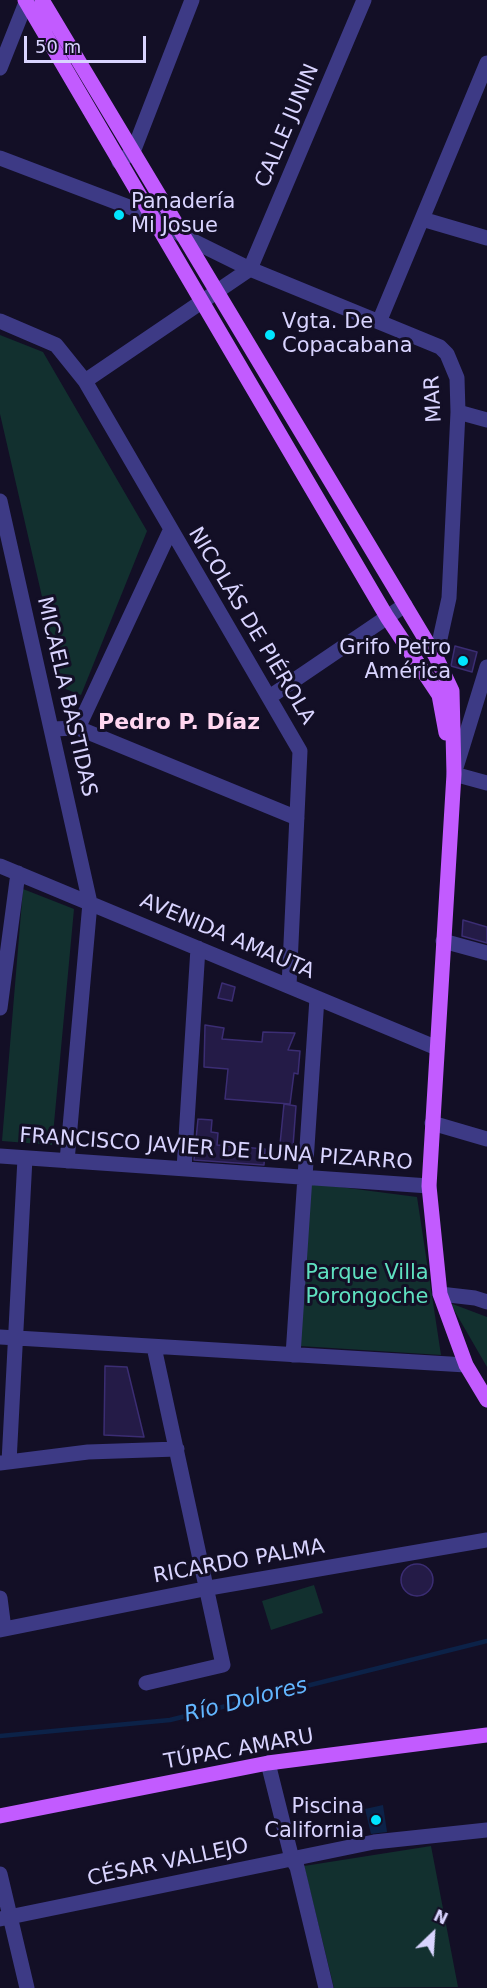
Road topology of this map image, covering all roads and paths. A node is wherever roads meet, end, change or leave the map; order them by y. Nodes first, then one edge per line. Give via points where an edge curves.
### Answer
1 (26, 0) edge
2 (42, 0) edge
3 (192, 0) edge
4 (364, 0) edge
5 (487, 63) edge
6 (0, 68) edge
7 (133, 152) junction
8 (0, 158) edge
9 (119, 162) junction
10 (150, 215) junction
11 (422, 219) junction
12 (185, 237) junction
13 (487, 238) edge
14 (250, 269) junction
15 (218, 291) junction
16 (201, 303) junction
17 (0, 321) edge
18 (379, 322) junction
19 (85, 381) junction
20 (458, 412) junction
21 (487, 420) edge
22 (0, 501) edge
23 (170, 531) junction
24 (405, 605) junction
25 (387, 617) junction
26 (436, 657) junction
27 (487, 667) edge
28 (271, 696) junction
29 (78, 728) junction
30 (52, 729) junction
31 (454, 774) junction
32 (487, 783) edge
33 (297, 818) junction
34 (0, 866) edge
35 (18, 873) junction
36 (90, 903) junction
37 (443, 941) junction
38 (198, 948) junction
39 (487, 953) edge
40 (289, 986) junction
41 (317, 998) junction
42 (0, 1008) edge
43 (437, 1048) junction
44 (432, 1123) junction
45 (487, 1139) edge
46 (0, 1156) edge
47 (25, 1158) junction
48 (67, 1161) junction
49 (184, 1169) junction
50 (306, 1178) junction
51 (429, 1186) junction
52 (440, 1294) junction
53 (487, 1302) edge
54 (8, 1338) edge
55 (154, 1347) junction
56 (293, 1355) junction
57 (466, 1365) junction
58 (487, 1400) edge
59 (177, 1449) junction
60 (4, 1463) edge
61 (487, 1540) edge
62 (209, 1588) junction
63 (0, 1598) edge
64 (2, 1630) edge
65 (146, 1683) dead end
66 (487, 1735) edge
67 (268, 1763) junction
68 (0, 1816) edge
69 (487, 1830) edge
70 (292, 1859) junction
71 (0, 1874) edge
72 (6, 1917) edge
73 (27, 1988) edge
74 (326, 1988) edge

1 - 6 street
1 - 9 main road
2 - 7 main road
3 - 7 street
4 - 14 street, CALLE JUNIN
5 - 11 street
7 - 9 street
7 - 12 main road
8 - 10 street
9 - 10 main road
10 - 12 street
10 - 16 main road
11 - 13 street
11 - 18 street
12 - 14 street, MAR
12 - 15 main road
14 - 15 street
14 - 18 street, MAR
15 - 16 street
15 - 24 main road
16 - 19 street
16 - 25 main road
17 - 19 street, NICOLÁS DE PIÉROLA via 56,345
18 - 20 street, MAR via 440,347 447,354 457,378
19 - 23 street, NICOLÁS DE PIÉROLA
20 - 21 street
20 - 26 street, MAR via 449,598
22 - 30 street, MICAELA BASTIDAS
23 - 28 street, NICOLÁS DE PIÉROLA
23 - 29 street
24 - 25 street
24 - 26 main road
25 - 28 street
25 - 31 main road via 439,695
26 - 31 main road via 452,691
27 - 31 street
28 - 33 street, NICOLÁS DE PIÉROLA via 300,751
29 - 30 street
29 - 33 street
30 - 36 street, MICAELA BASTIDAS
31 - 32 street
31 - 37 main road
33 - 40 street, NICOLÁS DE PIÉROLA
34 - 35 street, AVENIDA AMAUTA
35 - 36 street, AVENIDA AMAUTA
35 - 42 street
36 - 38 street, AVENIDA AMAUTA
36 - 48 street, MICAELA BASTIDAS
37 - 39 street
37 - 43 main road
38 - 40 street, AVENIDA AMAUTA
38 - 49 street
40 - 41 street, AVENIDA AMAUTA
41 - 43 street, AVENIDA AMAUTA
41 - 50 street
43 - 44 main road
44 - 45 street
44 - 51 main road
46 - 47 street, FRANCISCO JAVIER DE LUNA PIZARRO
47 - 48 street, FRANCISCO JAVIER DE LUNA PIZARRO
47 - 54 street
48 - 49 street, FRANCISCO JAVIER DE LUNA PIZARRO
49 - 50 street, FRANCISCO JAVIER DE LUNA PIZARRO
50 - 51 street, FRANCISCO JAVIER DE LUNA PIZARRO
50 - 56 street
51 - 52 main road
52 - 53 street
52 - 57 main road
54 - 55 street
54 - 60 street
55 - 56 street
55 - 59 street
56 - 57 street
57 - 58 main road
59 - 60 street via 88,1452
59 - 62 street
61 - 62 street, RICARDO PALMA
62 - 64 street, RICARDO PALMA
62 - 65 street via 223,1665
63 - 64 street
66 - 67 main road, TÚPAC AMARU
67 - 68 main road, TÚPAC AMARU
67 - 70 street
69 - 70 street, CÉSAR VALLEJO via 374,1842
70 - 72 street, CÉSAR VALLEJO
70 - 74 street
71 - 72 street
72 - 73 street

